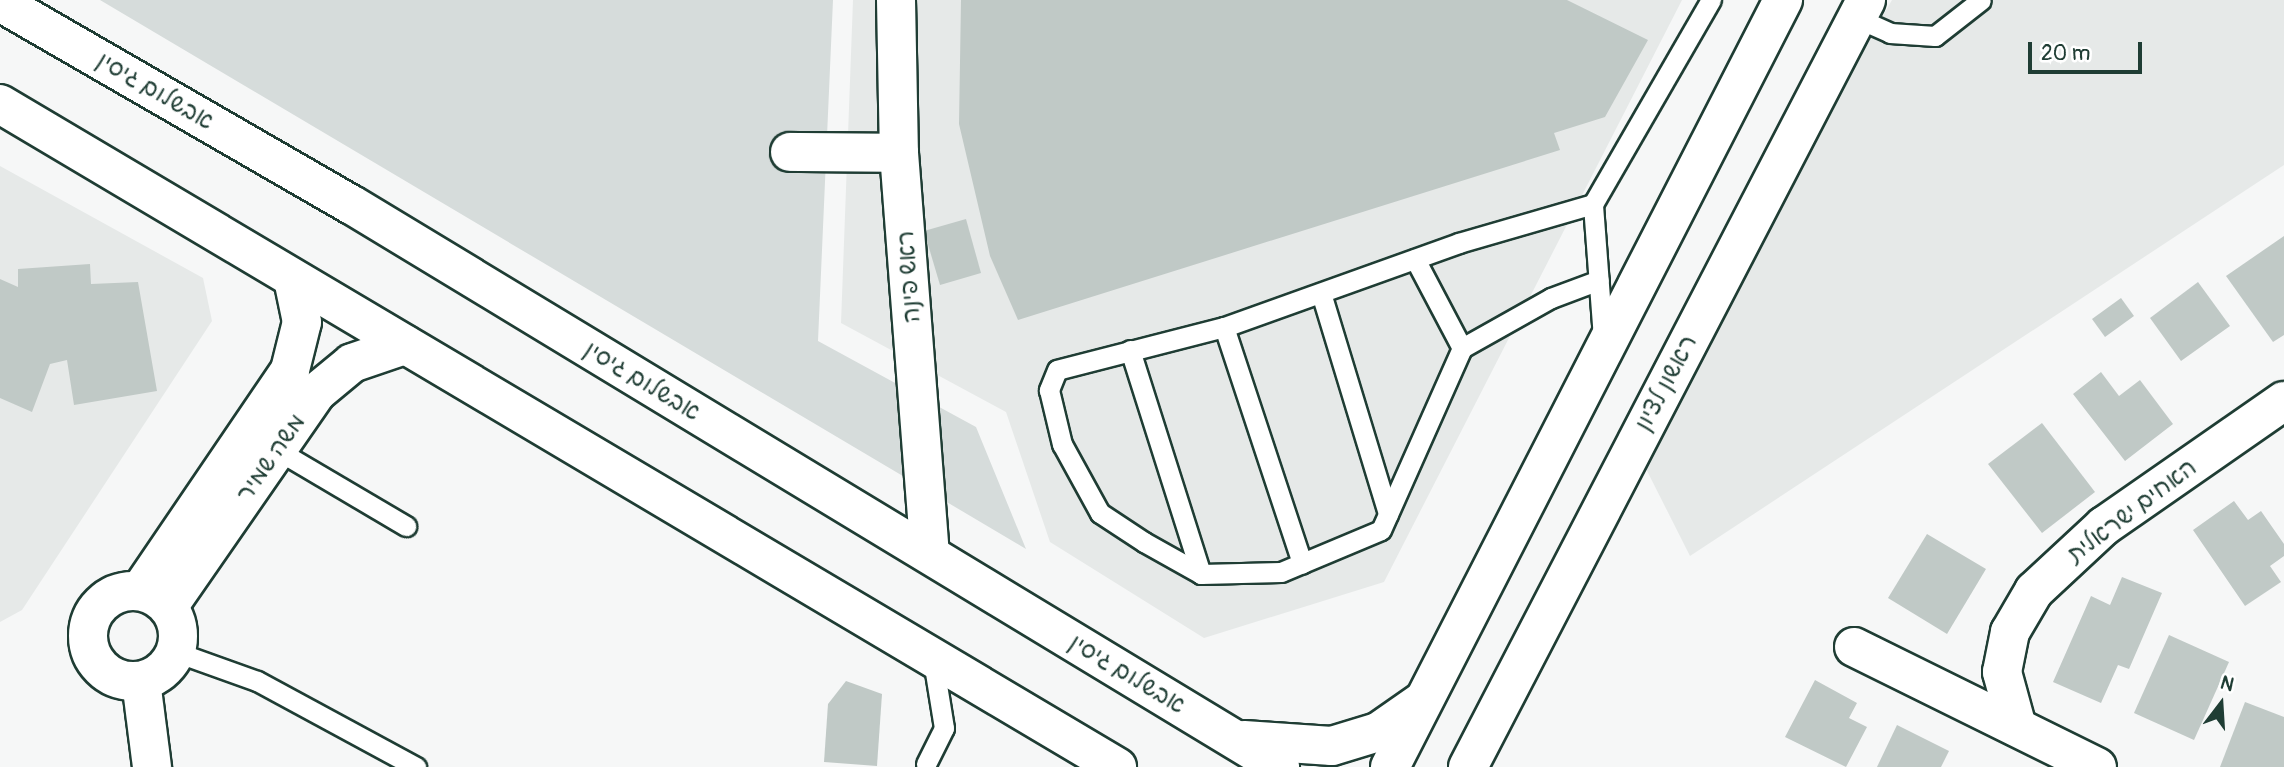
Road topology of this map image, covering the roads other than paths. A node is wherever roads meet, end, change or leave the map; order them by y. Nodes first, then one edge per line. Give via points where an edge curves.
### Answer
1 (895, 0) edge
2 (1711, 0) edge
3 (1783, 0) edge
4 (1982, 0) edge
5 (0, 2) edge
6 (1861, 9) edge
7 (0, 104) edge
8 (790, 152) dead end
9 (899, 152) junction
10 (1593, 204) junction
11 (1415, 259) junction
12 (293, 279) junction
13 (1599, 280) junction
14 (1321, 293) junction
15 (1224, 327) junction
16 (405, 345) junction
17 (1462, 348) junction
18 (1130, 350) junction
19 (1604, 352) junction
20 (2284, 401) edge
21 (277, 450) junction
22 (1388, 514) junction
23 (406, 526) dead end
24 (930, 554) junction
25 (1302, 563) junction
26 (1201, 573) junction
27 (154, 599) junction
28 (1854, 647) dead end
29 (176, 652) junction
30 (933, 660) junction
31 (141, 681) junction
32 (1428, 697) junction
33 (2017, 727) junction
34 (1234, 738) junction
35 (1473, 763) edge
36 (923, 766) edge
37 (152, 767) edge
38 (416, 767) edge
39 (1117, 767) edge
40 (1280, 767) edge
41 (1390, 767) edge
42 (2097, 767) edge

1 - 9 street, ראש פינה
2 - 10 lane
3 - 19 street
4 - 6 lane via 1935,36 1890,33
5 - 24 street, אבשלום גיסין via 352,205
6 - 35 street, ראשון לציון
7 - 12 street
8 - 9 street
9 - 24 street, ראש פינה
10 - 11 lane
10 - 13 lane
11 - 14 lane
11 - 17 lane
12 - 16 street
12 - 27 street, משה שמיר via 302,322 289,370
13 - 17 lane via 1551,298
13 - 19 lane
14 - 15 lane
14 - 22 lane
15 - 18 lane
15 - 25 lane
16 - 21 street, משה שמיר via 352,363 325,385
16 - 30 street
17 - 22 lane
18 - 26 lane
18 - 26 lane via 1058,370 1049,390 1062,444 1100,513
19 - 32 street
20 - 33 street, האחים ישראלית via 2104,526 2034,591 2010,632 2003,672
21 - 23 lane
21 - 27 street, משה שמיר
22 - 25 lane via 1381,530
24 - 34 street, אבשלום גיסין
25 - 26 lane via 1281,572
27 - 29 street via 176,621
27 - 31 street via 109,597 94,614 87,636 98,666 110,675
28 - 33 street
29 - 31 street via 156,675
29 - 38 lane via 257,681
30 - 36 lane via 944,728
30 - 39 street
31 - 37 street
32 - 34 street via 1378,732 1332,746
32 - 41 street
33 - 42 street
34 - 40 street, אבשלום גיסין

